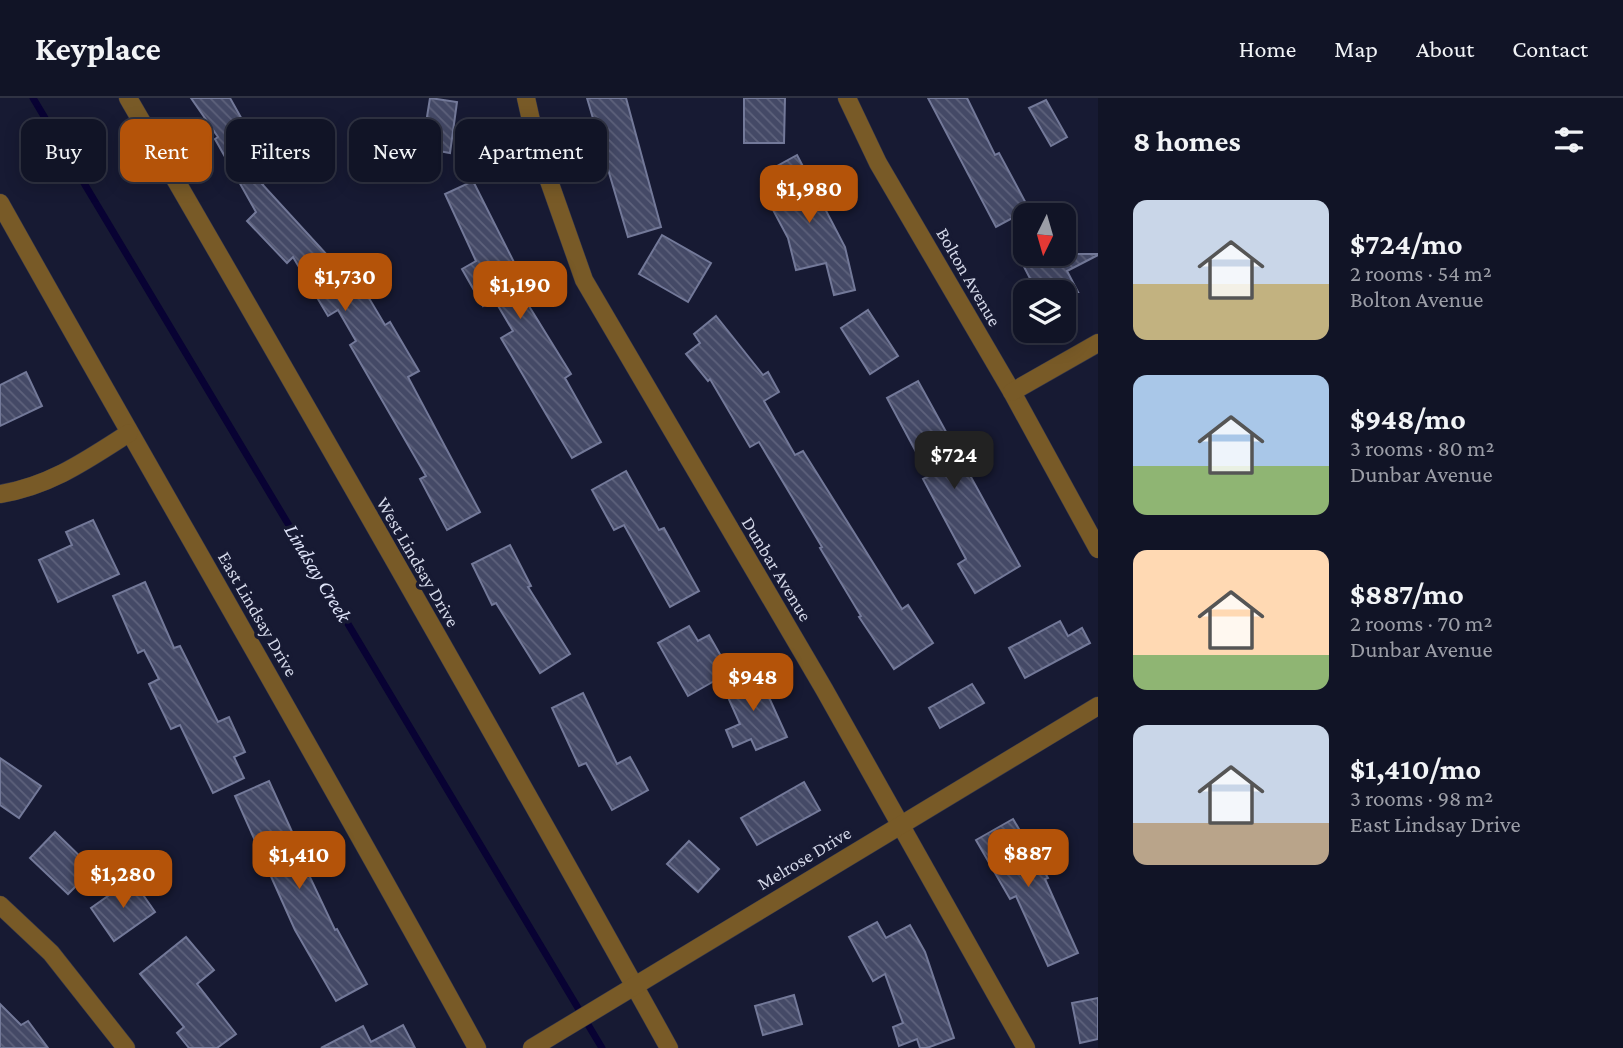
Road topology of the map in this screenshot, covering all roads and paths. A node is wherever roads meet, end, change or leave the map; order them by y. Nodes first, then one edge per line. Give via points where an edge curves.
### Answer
1 (128, 98) edge
2 (526, 98) edge
3 (847, 98) edge
4 (0, 203) edge
5 (1098, 343) edge
6 (1012, 391) junction
7 (129, 433) junction
8 (0, 494) edge
9 (1098, 549) edge
10 (1098, 706) edge
11 (900, 825) junction
12 (0, 905) edge
13 (634, 985) junction
14 (539, 1044) edge
15 (126, 1048) edge
16 (477, 1048) edge
17 (669, 1048) edge
18 (1026, 1048) edge

1 - 13 street, West Lindsay Drive via 538,809
2 - 11 street, Dunbar Avenue via 537,147 584,280
3 - 6 street, Bolton Avenue via 878,163
4 - 7 street, East Lindsay Drive
5 - 6 street
6 - 9 street, Bolton Avenue
7 - 8 street via 60,477
7 - 16 street, East Lindsay Drive via 335,789
10 - 11 street, Melrose Drive
11 - 13 street, Melrose Drive
11 - 18 street, Dunbar Avenue
12 - 15 street via 51,953
13 - 14 street, Melrose Drive
13 - 17 street, West Lindsay Drive

